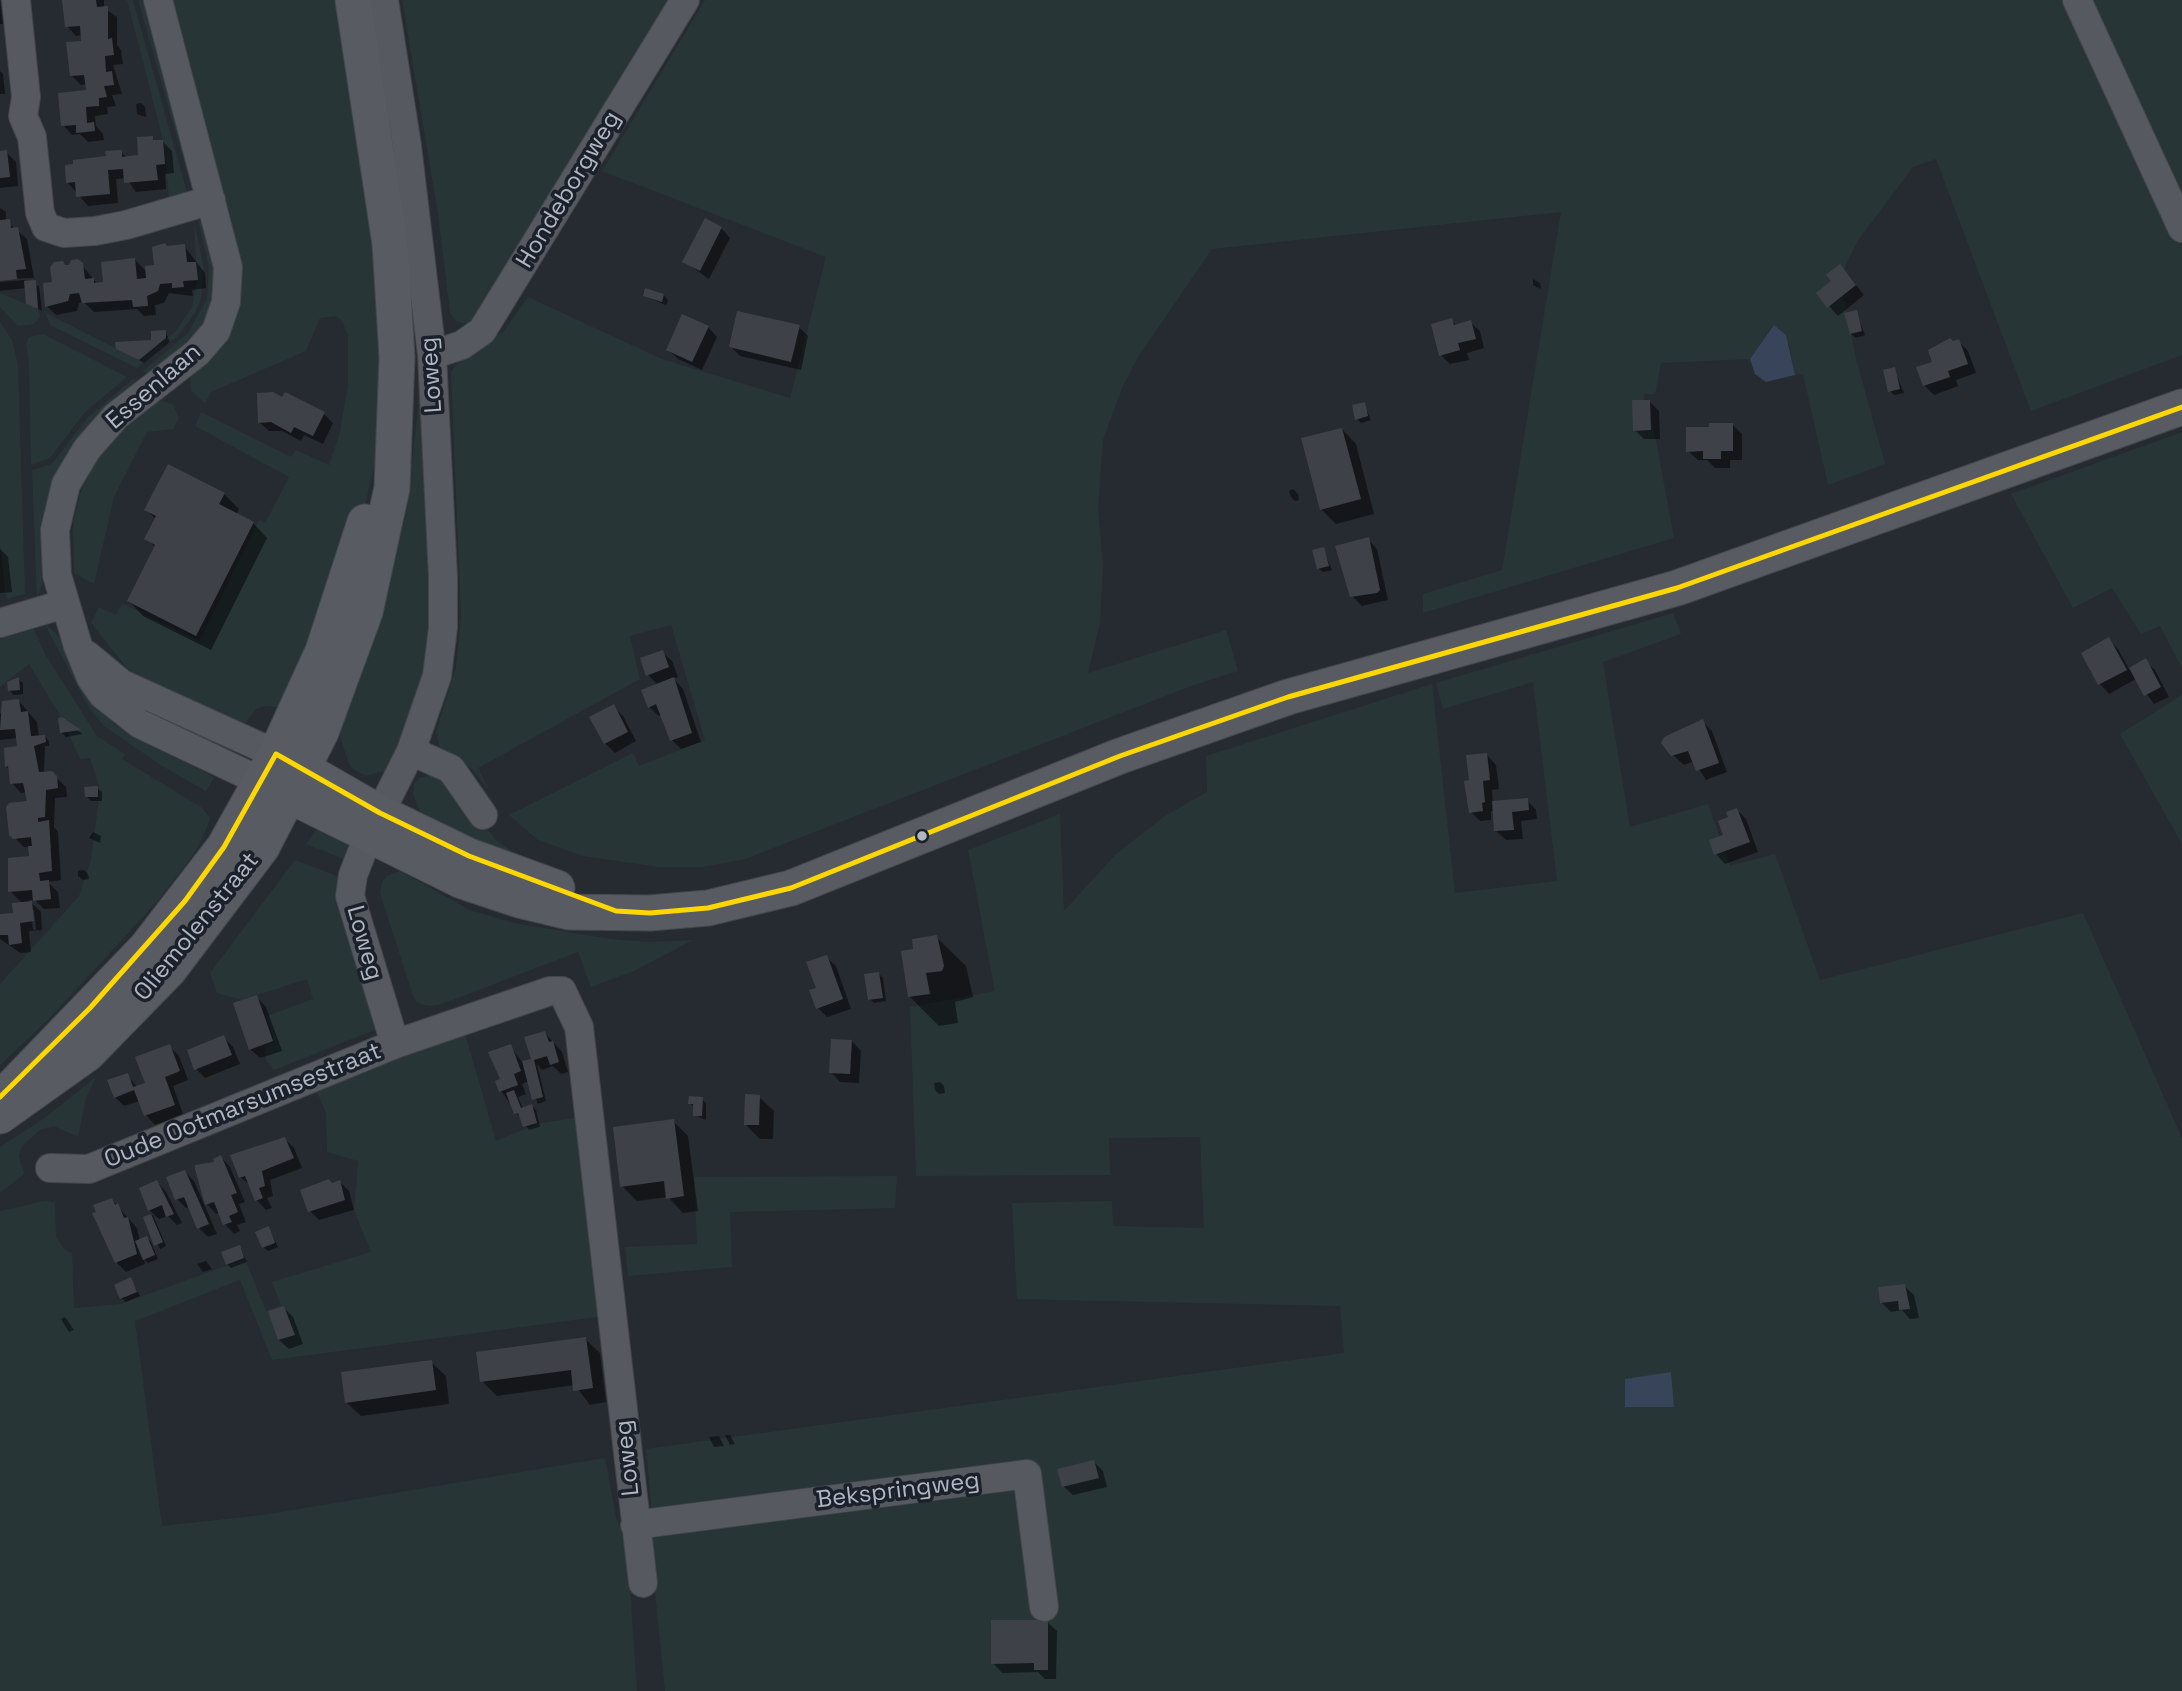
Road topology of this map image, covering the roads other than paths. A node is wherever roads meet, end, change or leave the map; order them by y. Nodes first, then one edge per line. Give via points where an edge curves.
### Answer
1 (16, 0) edge
2 (158, 0) edge
3 (353, 0) edge
4 (384, 0) edge
5 (685, 0) edge
6 (2077, 0) edge
7 (12, 117) edge
8 (211, 200) junction
9 (2182, 228) edge
10 (432, 355) junction
11 (2182, 407) edge
12 (64, 604) junction
13 (0, 623) edge
14 (411, 751) junction
15 (282, 775) junction
16 (483, 815) dead end
17 (374, 825) junction
18 (395, 1044) junction
19 (0, 1097) edge
20 (0, 1116) edge
21 (50, 1168) dead end
22 (635, 1525) junction
23 (643, 1583) dead end
24 (1044, 1607) dead end

1 - 7 street via 26,97
2 - 8 street, Essenlaan
3 - 15 main road via 394,290 397,356 392,488 365,612 344,677
4 - 10 street, Loweg
5 - 10 street, Hondeborgweg via 482,331 462,345
6 - 9 street
7 - 8 street via 32,136 41,218 54,231 126,225
8 - 12 street, Essenlaan via 228,267 226,302 216,331 197,353 116,416 87,449 66,484 55,530
10 - 14 street, Loweg via 443,628 437,676
11 - 17 main road via 1677,588 1287,696 1120,756 791,888 708,908 616,911
12 - 13 street
12 - 15 street, Essenlaan via 78,646 122,684
14 - 16 street via 451,769
14 - 17 street, Loweg
15 - 17 main road
15 - 19 main road, Oliemolenstraat via 185,901 99,998
15 - 20 main road, Oliemolenstraat via 262,847 169,970 87,1054
17 - 18 street, Loweg via 353,875 350,896
18 - 21 street, Oude Ootmarsumsestraat via 124,1156 89,1168
18 - 22 street, Loweg via 550,991 562,991 571,1005 579,1027
22 - 23 street, Loweg
22 - 24 street, Bekspringweg via 1027,1474

